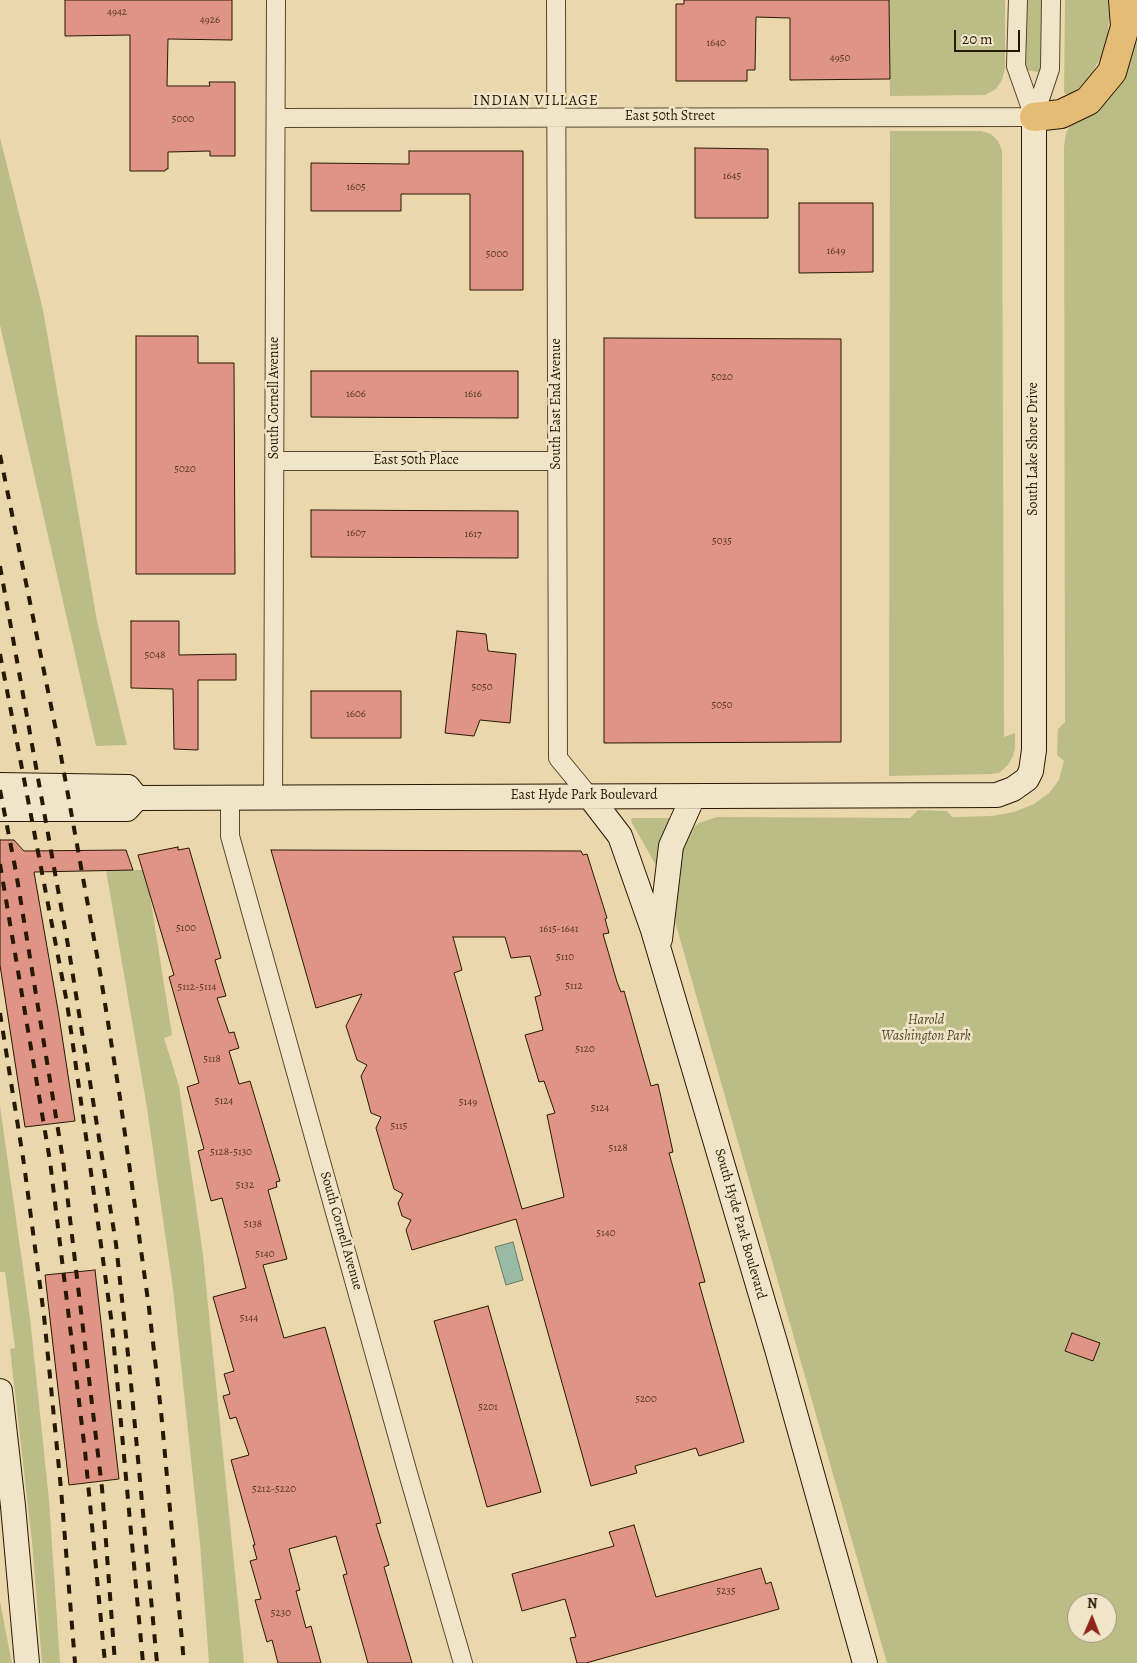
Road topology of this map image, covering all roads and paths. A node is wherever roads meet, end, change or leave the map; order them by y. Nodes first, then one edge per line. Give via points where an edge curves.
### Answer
1 (276, 0) edge
2 (556, 0) edge
3 (1018, 0) edge
4 (1051, 0) edge
5 (1123, 0) edge
6 (556, 116) junction
7 (1034, 117) junction
8 (276, 118) junction
9 (275, 460) junction
10 (556, 461) junction
11 (1027, 779) joint
12 (0, 785) edge
13 (273, 796) junction
14 (230, 797) junction
15 (590, 797) junction
16 (693, 797) junction
17 (137, 798) junction
18 (0, 809) edge
19 (659, 949) junction
20 (0, 1391) edge
21 (7, 1507) edge
22 (26, 1663) edge
23 (463, 1663) edge
24 (865, 1663) edge

1 - 8 street, South Cornell Avenue
2 - 6 street, South East End Avenue
3 - 7 street via 1016,66
4 - 7 street via 1050,69
5 - 7 highway via 1125,27 1112,72 1088,101 1061,114
6 - 7 street, East 50th Street
6 - 8 street, East 50th Street
6 - 10 street, South East End Avenue
7 - 11 street, South Lake Shore Drive via 1035,740
8 - 9 street, South Cornell Avenue
9 - 10 street, East 50th Place
9 - 13 street, South Cornell Avenue
10 - 15 street, South East End Avenue via 558,758
11 - 16 street, East Hyde Park Boulevard via 997,795
12 - 17 street via 128,787
13 - 14 street, East Hyde Park Boulevard
13 - 15 street, East Hyde Park Boulevard
14 - 17 street, East Hyde Park Boulevard
14 - 23 street, South Cornell Avenue via 232,841
15 - 16 street, East Hyde Park Boulevard
15 - 19 street, South Hyde Park Boulevard via 620,836
16 - 19 street via 671,846
17 - 18 street, East Hyde Park Boulevard via 127,809
19 - 24 street, South Hyde Park Boulevard
20 - 21 street
21 - 22 street

